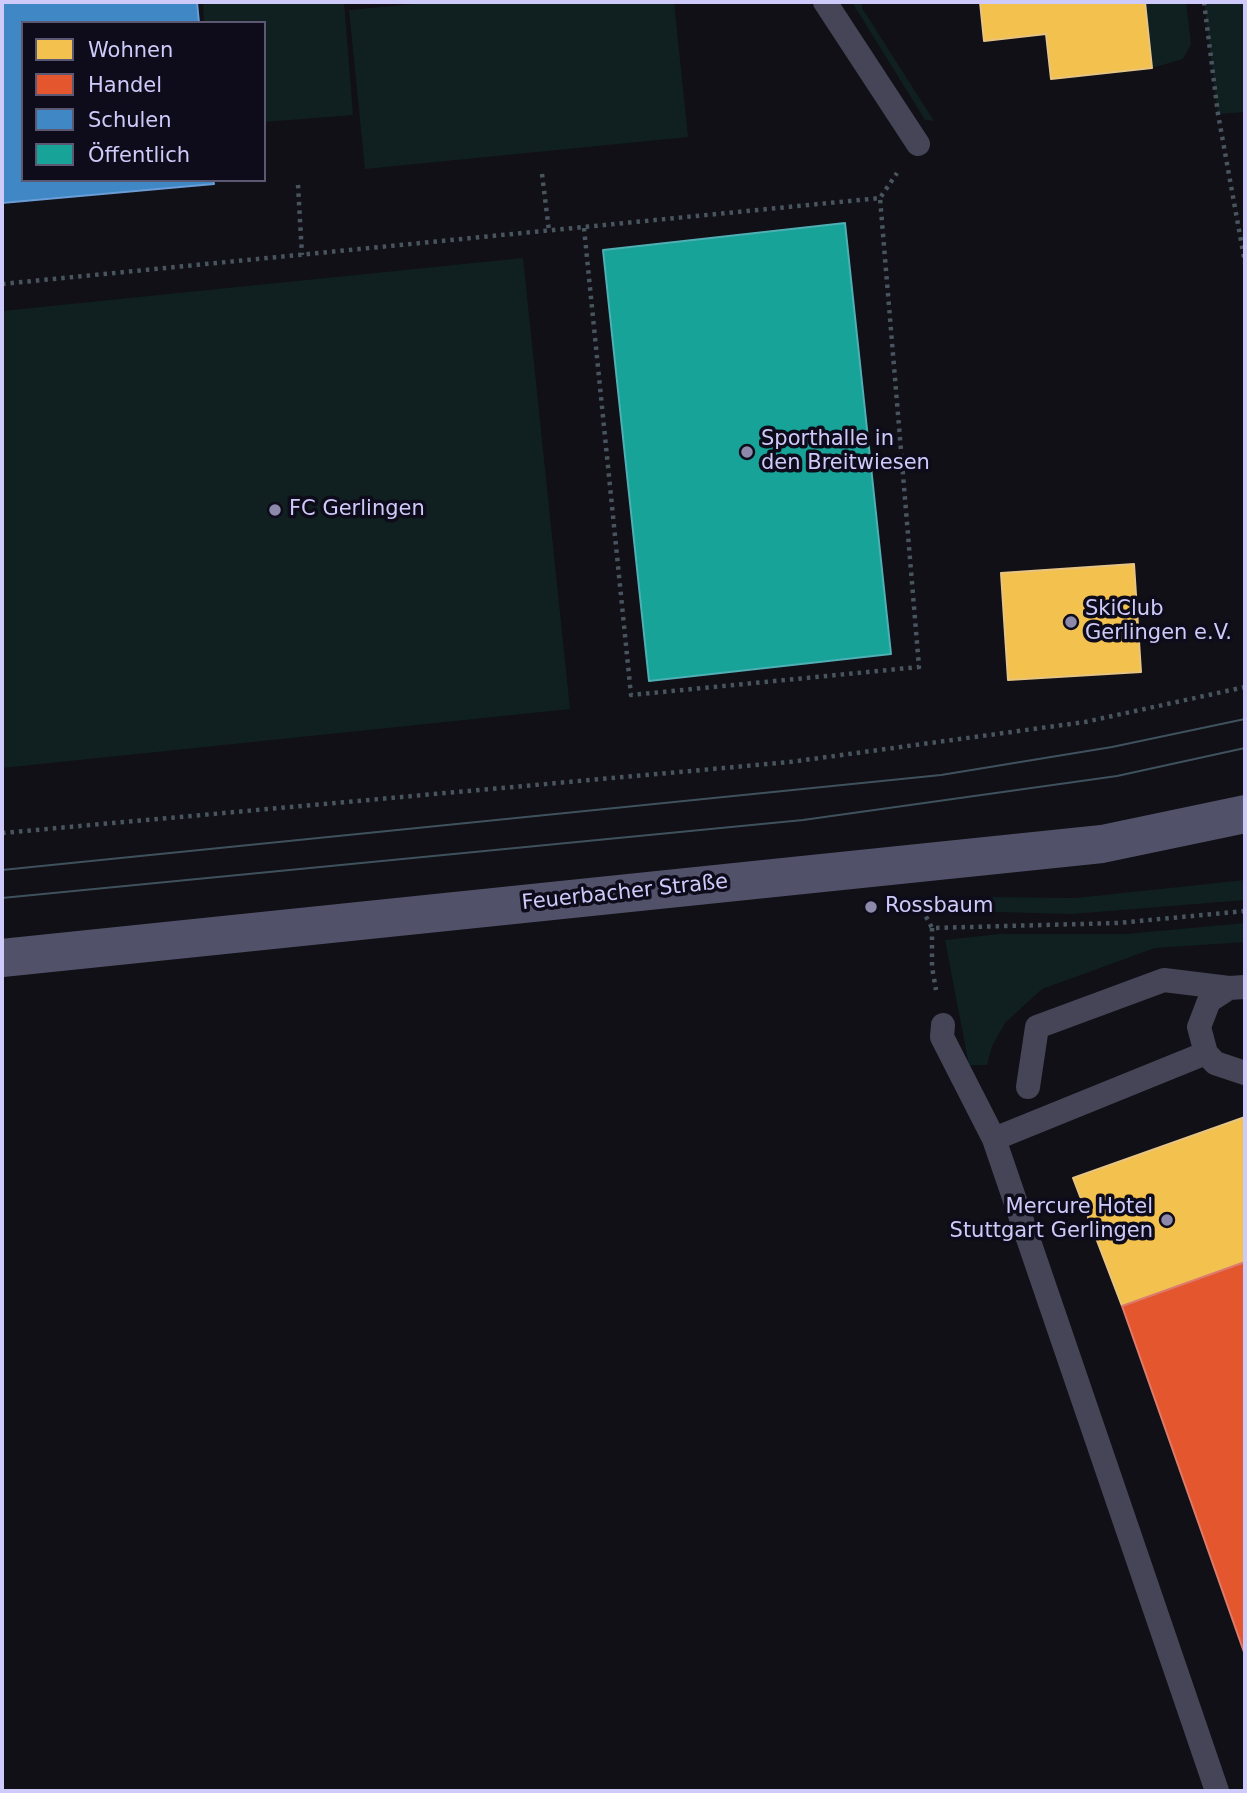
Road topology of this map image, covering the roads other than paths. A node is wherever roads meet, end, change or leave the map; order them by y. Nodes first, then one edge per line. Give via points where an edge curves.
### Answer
1 (825, 2) edge
2 (918, 144) road end
3 (1245, 814) edge
4 (2, 958) edge
5 (1237, 988) edge
6 (943, 1025) road end
7 (1206, 1053) junction
8 (1245, 1073) edge
9 (1028, 1087) dead end
10 (994, 1139) junction
11 (1217, 1791) edge

1 - 2 lane
3 - 4 main road, Feuerbacher Straße via 1102,844
5 - 7 lane via 1209,1001 1199,1027
5 - 9 lane via 1164,980 1037,1027
6 - 10 lane via 942,1037
7 - 8 lane via 1215,1063
7 - 10 lane
10 - 11 lane

